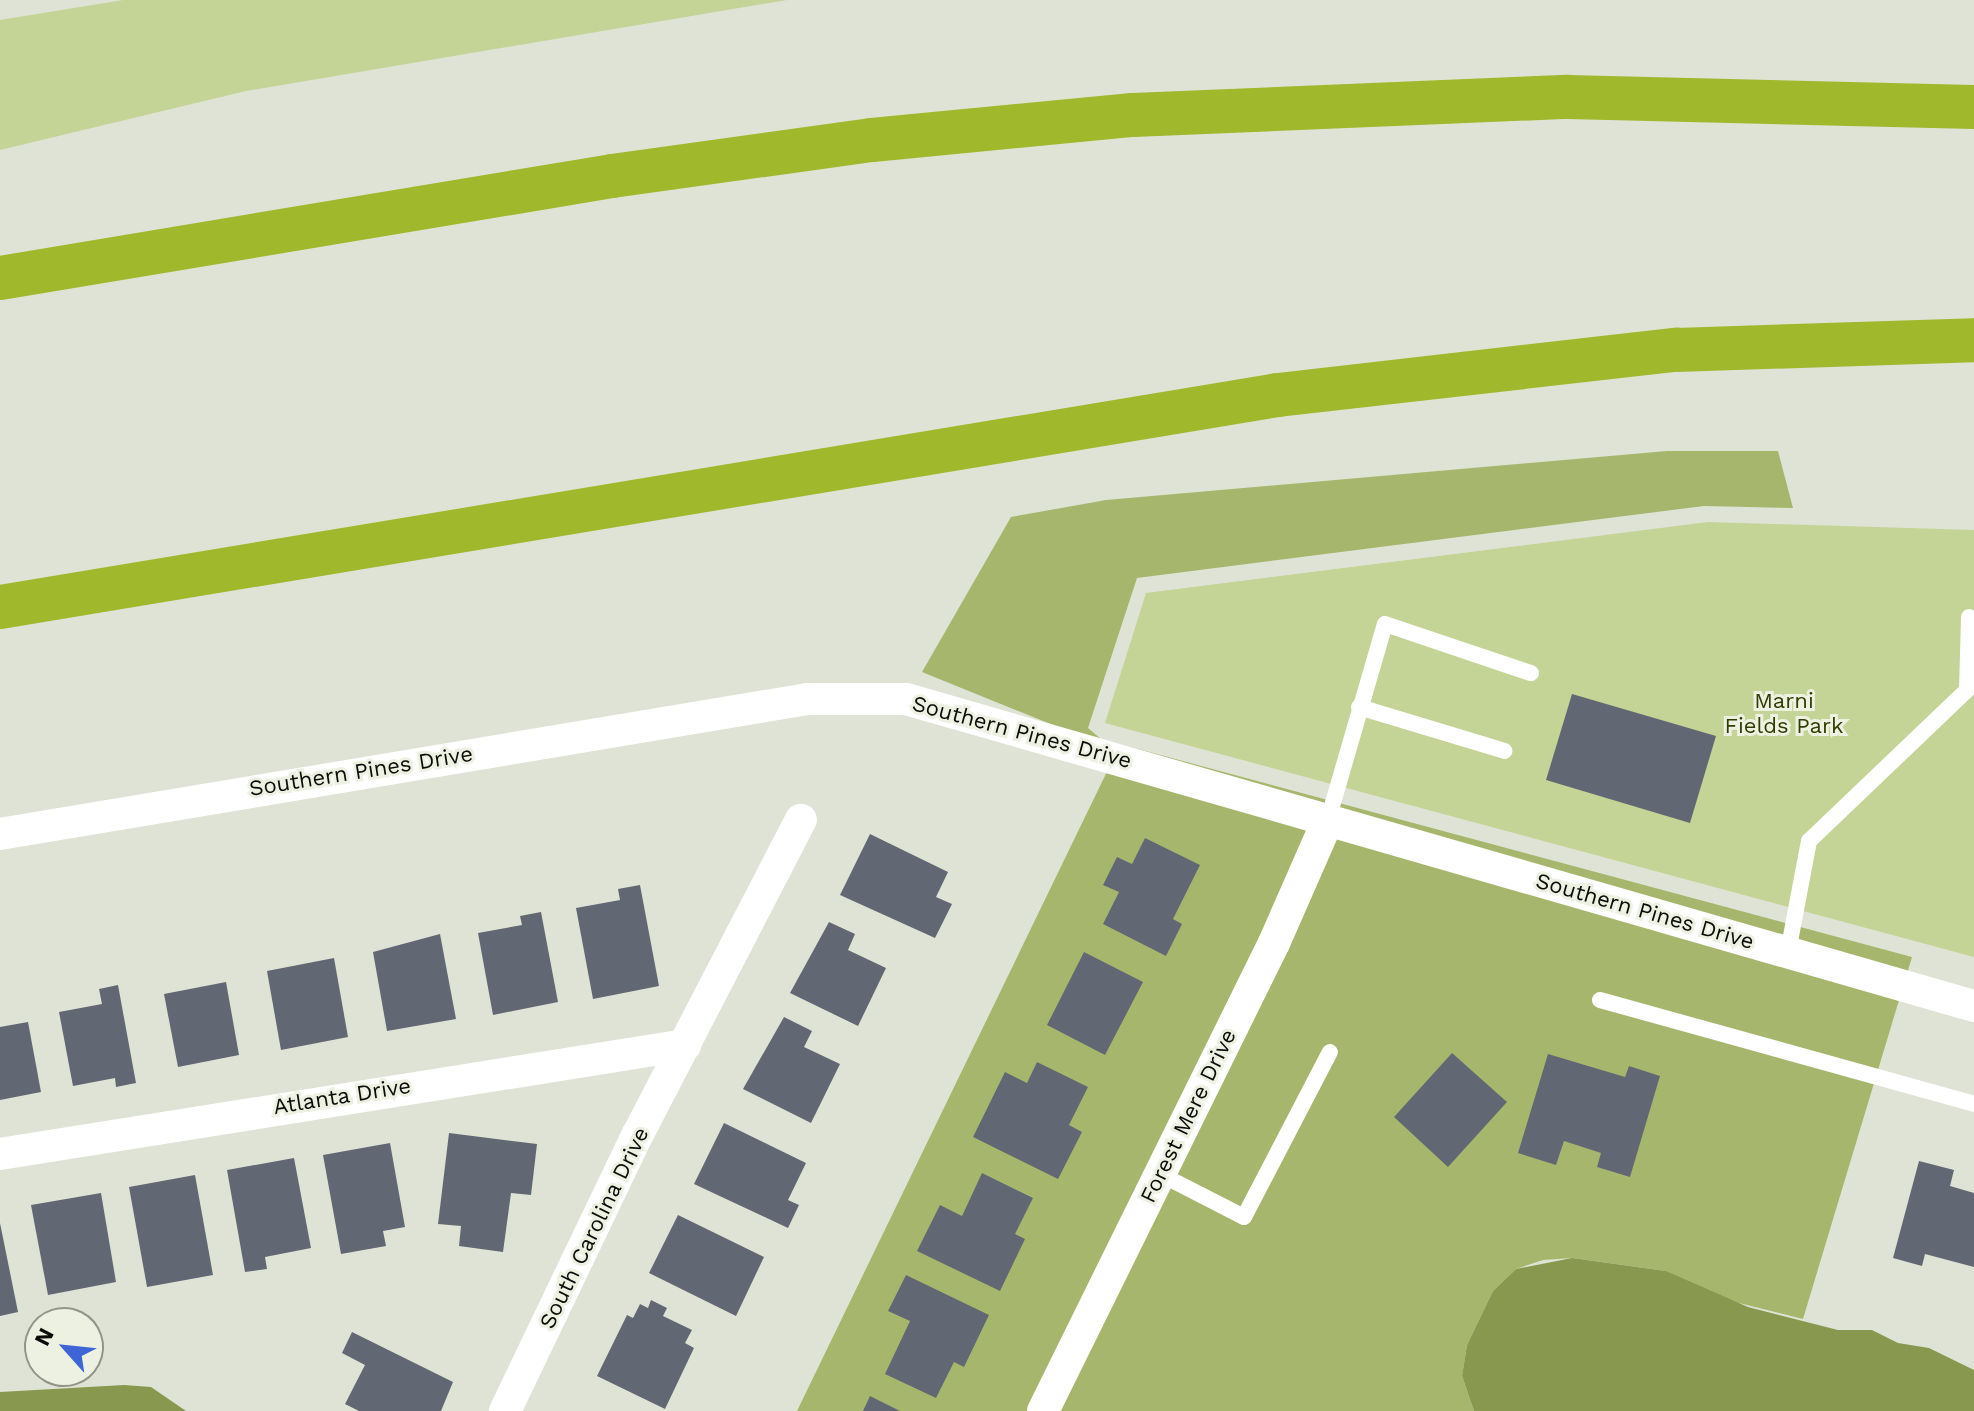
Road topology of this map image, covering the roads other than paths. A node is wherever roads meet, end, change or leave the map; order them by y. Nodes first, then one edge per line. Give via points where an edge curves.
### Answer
1 (1974, 107) edge
2 (0, 278) edge
3 (1974, 340) edge
4 (0, 607) edge
5 (1969, 617) dead end
6 (1531, 673) dead end
7 (1359, 707) junction
8 (1505, 751) dead end
9 (801, 820) dead end
10 (1328, 820) junction
11 (0, 834) edge
12 (1788, 952) junction
13 (1600, 1000) dead end
14 (1974, 1006) edge
15 (685, 1045) junction
16 (1330, 1052) dead end
17 (1974, 1104) edge
18 (0, 1154) edge
19 (1160, 1174) junction
20 (505, 1411) edge
21 (1043, 1411) edge

1 - 2 highway via 1568,97 1133,115 627,174
3 - 4 highway via 1676,350 1278,395
5 - 12 lane via 1967,690 1809,841
6 - 7 lane via 1385,624
7 - 8 lane
7 - 10 lane
9 - 15 street
10 - 11 street, Southern Pines Drive via 953,710 857,696 289,782
10 - 12 street, Southern Pines Drive
10 - 19 street, Forest Mere Drive
12 - 14 street, Southern Pines Drive
13 - 17 lane
15 - 18 street, Atlanta Drive
15 - 20 street, South Carolina Drive
16 - 19 lane via 1244,1217
19 - 21 street, Forest Mere Drive

